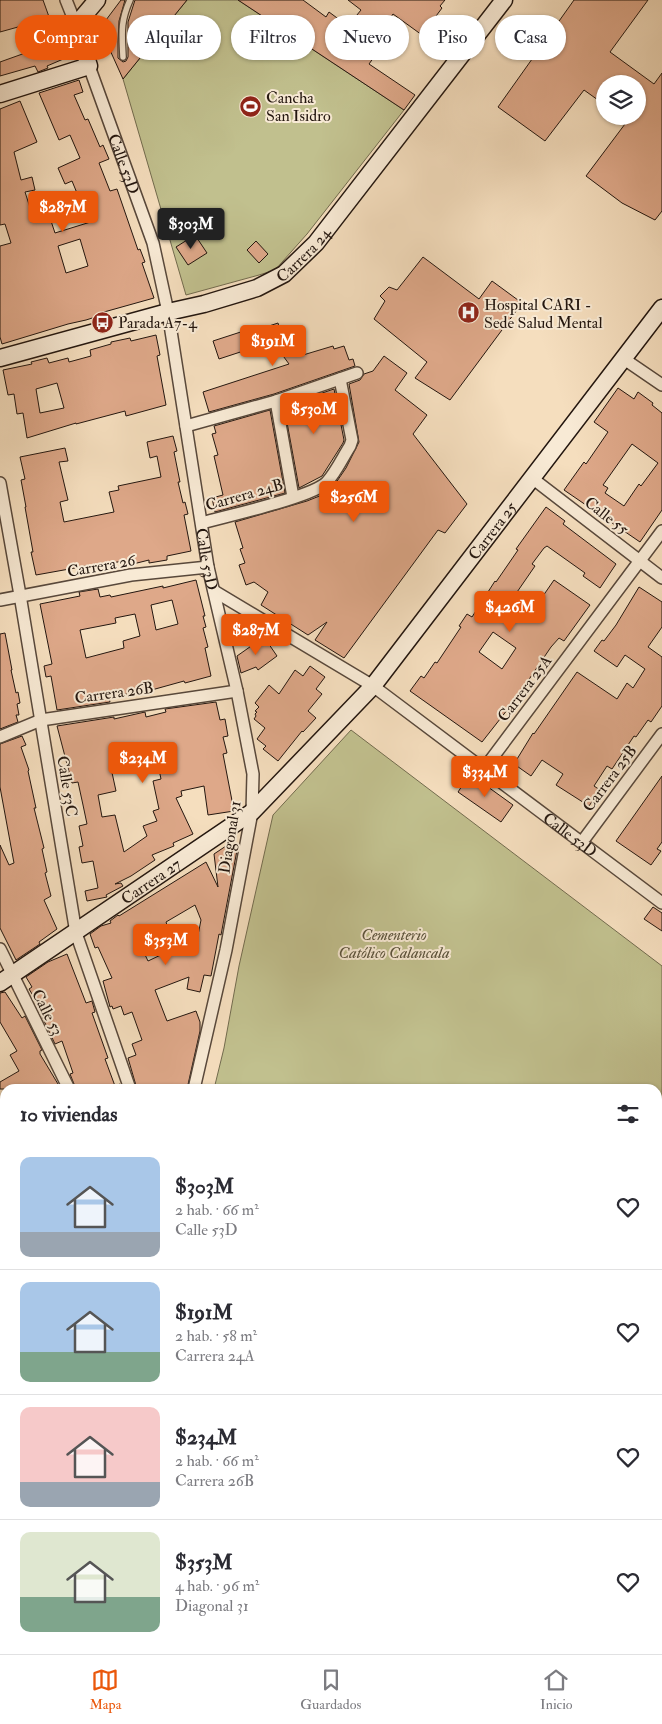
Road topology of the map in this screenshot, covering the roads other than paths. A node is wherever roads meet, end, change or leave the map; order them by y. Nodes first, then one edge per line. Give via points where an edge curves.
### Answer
1 (66, 0) edge
2 (97, 0) edge
3 (130, 0) edge
4 (504, 0) edge
5 (72, 15) edge
6 (85, 15) edge
7 (123, 57) dead end
8 (87, 60) edge
9 (89, 66) junction
10 (0, 94) edge
11 (662, 308) edge
12 (168, 312) junction
13 (0, 358) edge
14 (624, 359) junction
15 (357, 373) dead end
16 (340, 379) junction
17 (662, 386) edge
18 (276, 401) junction
19 (186, 426) junction
20 (532, 478) junction
21 (0, 483) edge
22 (293, 497) junction
23 (202, 523) junction
24 (662, 531) edge
25 (640, 561) junction
26 (208, 567) junction
27 (662, 578) edge
28 (214, 591) junction
29 (20, 595) junction
30 (0, 600) edge
31 (373, 686) junction
32 (237, 691) junction
33 (41, 720) junction
34 (662, 734) edge
35 (0, 738) edge
36 (484, 769) junction
37 (252, 812) junction
38 (582, 842) junction
39 (662, 903) edge
40 (76, 933) junction
41 (0, 949) edge
42 (6, 979) edge
43 (66, 1084) edge
44 (128, 1084) edge
45 (195, 1084) edge

1 - 5 street, Calle 53D
2 - 6 street
3 - 7 lane via 122,21
4 - 12 street, Carrera 24 via 316,243 284,274 257,288
8 - 9 street, Calle 53D
9 - 10 street
9 - 12 street, Calle 53D via 153,244
11 - 14 street, Carrera 25
12 - 13 street, Carrera 24
12 - 19 street, Calle 53D
14 - 17 street
14 - 20 street, Carrera 25
15 - 16 street
16 - 18 street
16 - 22 street, Carrera 24B via 352,435 350,446 326,482
18 - 19 street
18 - 22 street
19 - 23 street, Calle 53D
20 - 25 street, Calle 55
20 - 31 street, Carrera 25
21 - 29 street, Calle 53C
22 - 23 street, Carrera 24B
23 - 26 street, Calle 53D
24 - 25 street, Carrera 25A
25 - 27 street, Calle 55
25 - 36 street, Carrera 25A
26 - 28 street, Calle 53D
26 - 29 street, Carrera 26 via 132,575
28 - 31 street, Calle 53D
28 - 32 street, Diagonal 31
29 - 30 street, Carrera 26
29 - 33 street, Calle 53C
31 - 36 street, Calle 53D
31 - 37 street, Carrera 25
32 - 33 street, Carrera 26B
32 - 37 street, Diagonal 31 via 253,774
33 - 35 street, Carrera 26B
33 - 40 street, Calle 53C
34 - 38 street, Carrera 25B
36 - 38 street, Calle 53D
37 - 40 street, Carrera 27
37 - 45 street, Diagonal 31 via 226,950
38 - 39 street, Calle 53D
40 - 42 street, Carrera 27
40 - 44 street, Calle 53C
41 - 42 street, Calle 53
42 - 43 street, Calle 53

